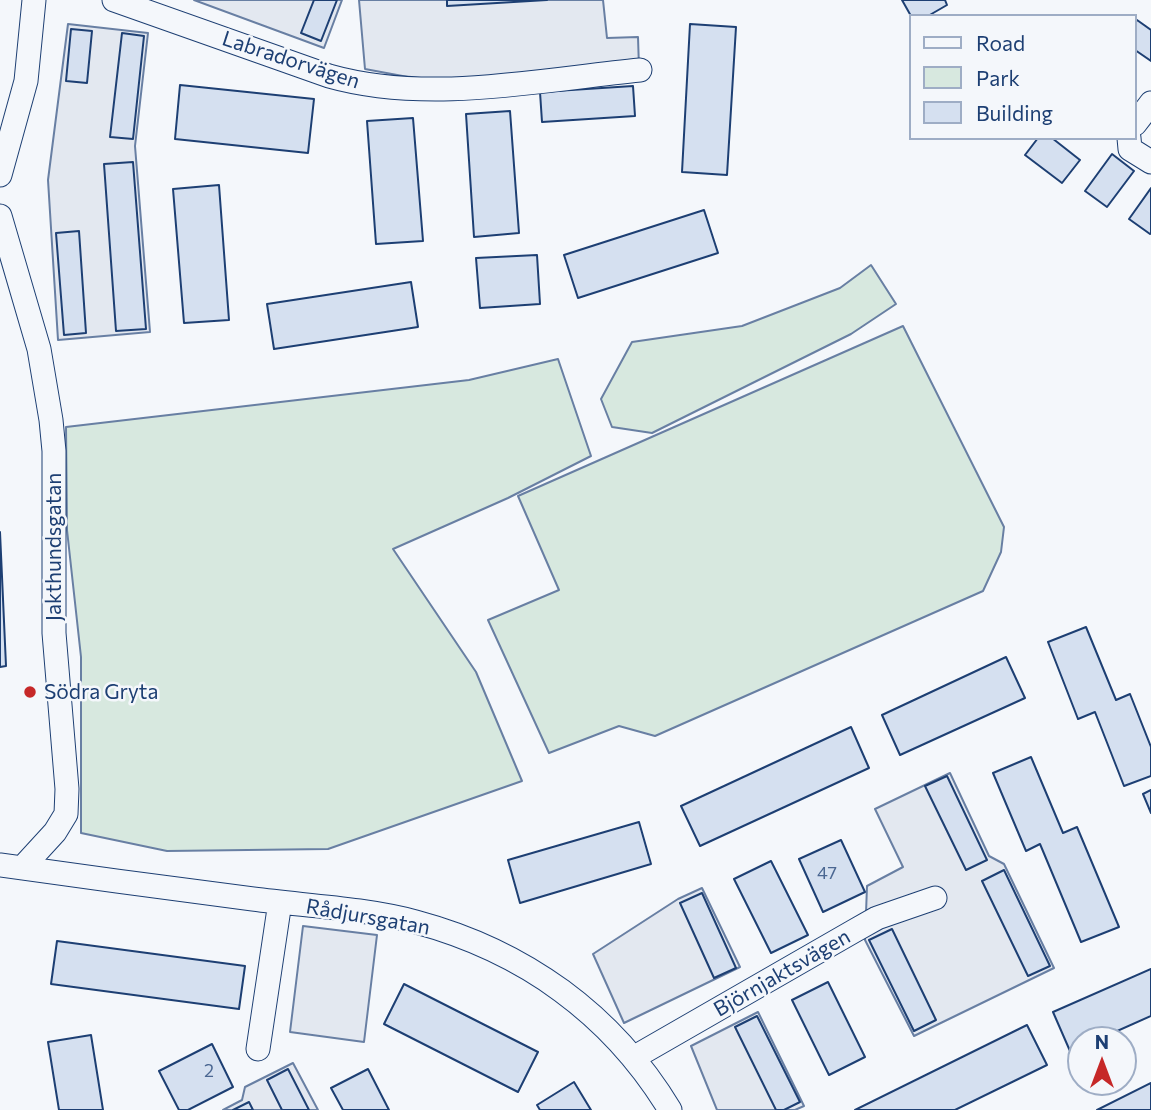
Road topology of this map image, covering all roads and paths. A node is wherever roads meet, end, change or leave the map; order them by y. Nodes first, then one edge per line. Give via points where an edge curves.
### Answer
1 (34, 0) edge
2 (114, 0) edge
3 (640, 70) dead end
4 (1151, 103) edge
5 (1137, 121) edge
6 (1129, 140) edge
7 (1151, 162) edge
8 (0, 175) edge
9 (0, 216) edge
10 (11, 867) edge
11 (935, 898) dead end
12 (280, 902) junction
13 (258, 1049) dead end
14 (633, 1058) junction
15 (670, 1110) edge

1 - 8 street via 26,80
2 - 3 street, Labradorvägen via 329,76 396,89 463,88
4 - 5 street
6 - 7 street via 1130,149
9 - 10 street, Jakthundsgatan via 39,349 51,420 54,633 67,789 66,814 55,832
10 - 12 street, Rådjursgatan
11 - 14 street, Björnjaktsvägen via 877,918
12 - 13 street
12 - 14 street, Rådjursgatan via 415,922 479,943 535,971 569,995
14 - 15 street, Rådjursgatan

